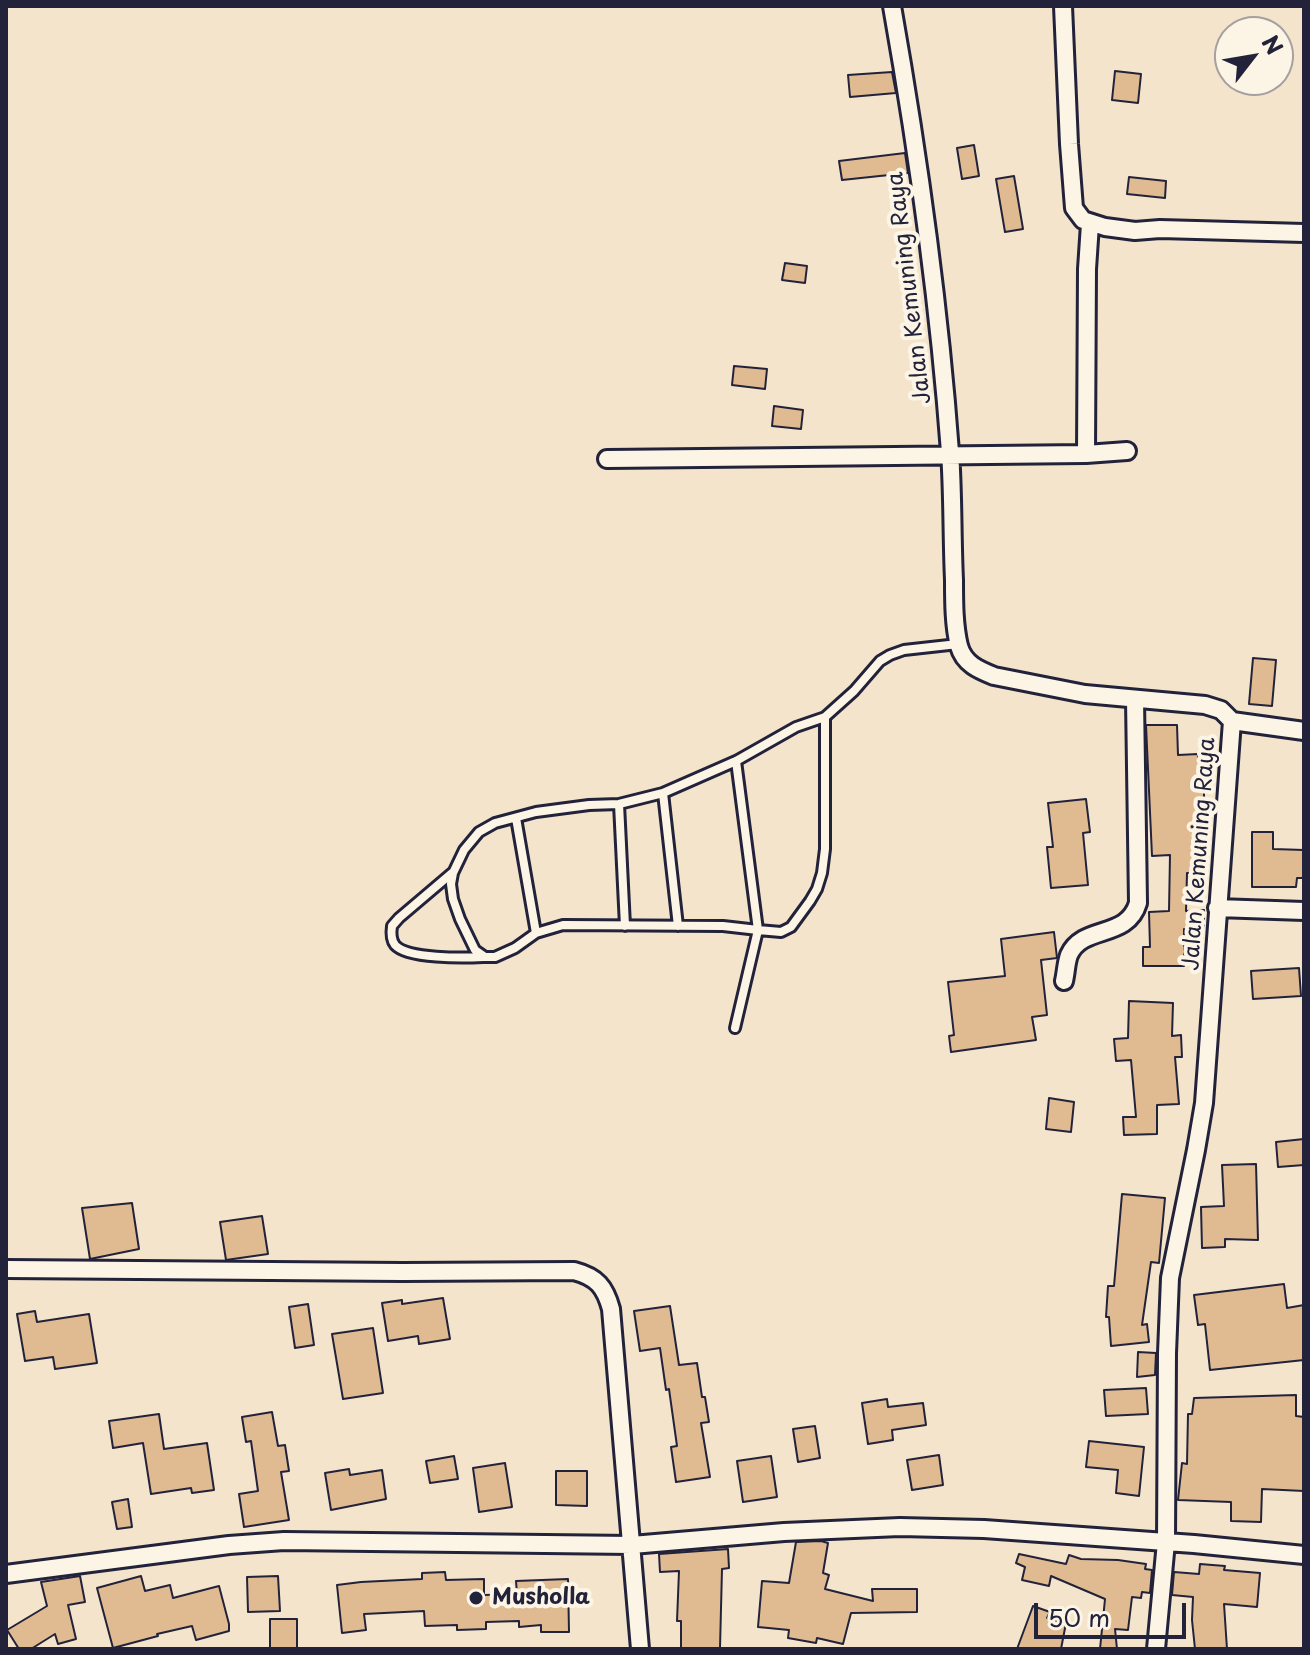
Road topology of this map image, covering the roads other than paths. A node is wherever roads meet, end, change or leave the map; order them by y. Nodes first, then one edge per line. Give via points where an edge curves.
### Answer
1 (892, 6) edge
2 (1063, 6) edge
3 (1090, 224) junction
4 (1304, 233) edge
5 (1127, 451) dead end
6 (1086, 454) junction
7 (950, 455) junction
8 (607, 459) dead end
9 (958, 644) junction
10 (1135, 699) junction
11 (825, 717) junction
12 (1232, 721) junction
13 (1304, 731) edge
14 (736, 761) junction
15 (663, 793) junction
16 (619, 804) junction
17 (516, 818) junction
18 (453, 873) junction
19 (1217, 908) junction
20 (1304, 911) edge
21 (625, 926) junction
22 (678, 926) junction
23 (758, 930) junction
24 (536, 933) junction
25 (485, 957) junction
26 (1064, 981) dead end
27 (735, 1028) dead end
28 (6, 1269) edge
29 (1166, 1542) junction
30 (632, 1545) junction
31 (1304, 1555) edge
32 (6, 1574) edge
33 (640, 1649) edge
34 (1156, 1649) edge

1 - 7 street, Jalan Kemuning Raya via 931,271
2 - 3 street via 1074,208
3 - 4 street via 1135,231
3 - 6 street
5 - 6 street
6 - 7 street
7 - 8 street
7 - 9 street, Jalan Kemuning Raya
9 - 10 street, Jalan Kemuning Raya via 971,665 994,676
9 - 11 lane via 890,655
10 - 12 street, Jalan Kemuning Raya via 1205,705
10 - 26 street via 1138,903 1129,921 1077,945
11 - 14 lane
11 - 23 lane via 825,849 817,889 791,927 781,932
12 - 13 street
12 - 19 street, Jalan Kemuning Raya
14 - 15 lane
14 - 23 lane
15 - 16 lane
15 - 22 lane
16 - 17 lane
16 - 21 lane
17 - 18 lane via 479,832
17 - 24 lane
18 - 25 lane via 460,919 475,950
18 - 25 lane via 392,926 393,942 419,954
19 - 20 street
19 - 29 street, Jalan Kemuning Raya via 1204,1103 1170,1278
21 - 22 lane
21 - 24 lane via 563,925
22 - 23 lane
23 - 27 lane
24 - 25 lane via 515,948
28 - 30 street via 587,1275 598,1282 611,1309
29 - 30 street via 900,1527
29 - 31 street
29 - 34 street, Jalan Kemuning Raya
30 - 32 street via 284,1541
30 - 33 street

